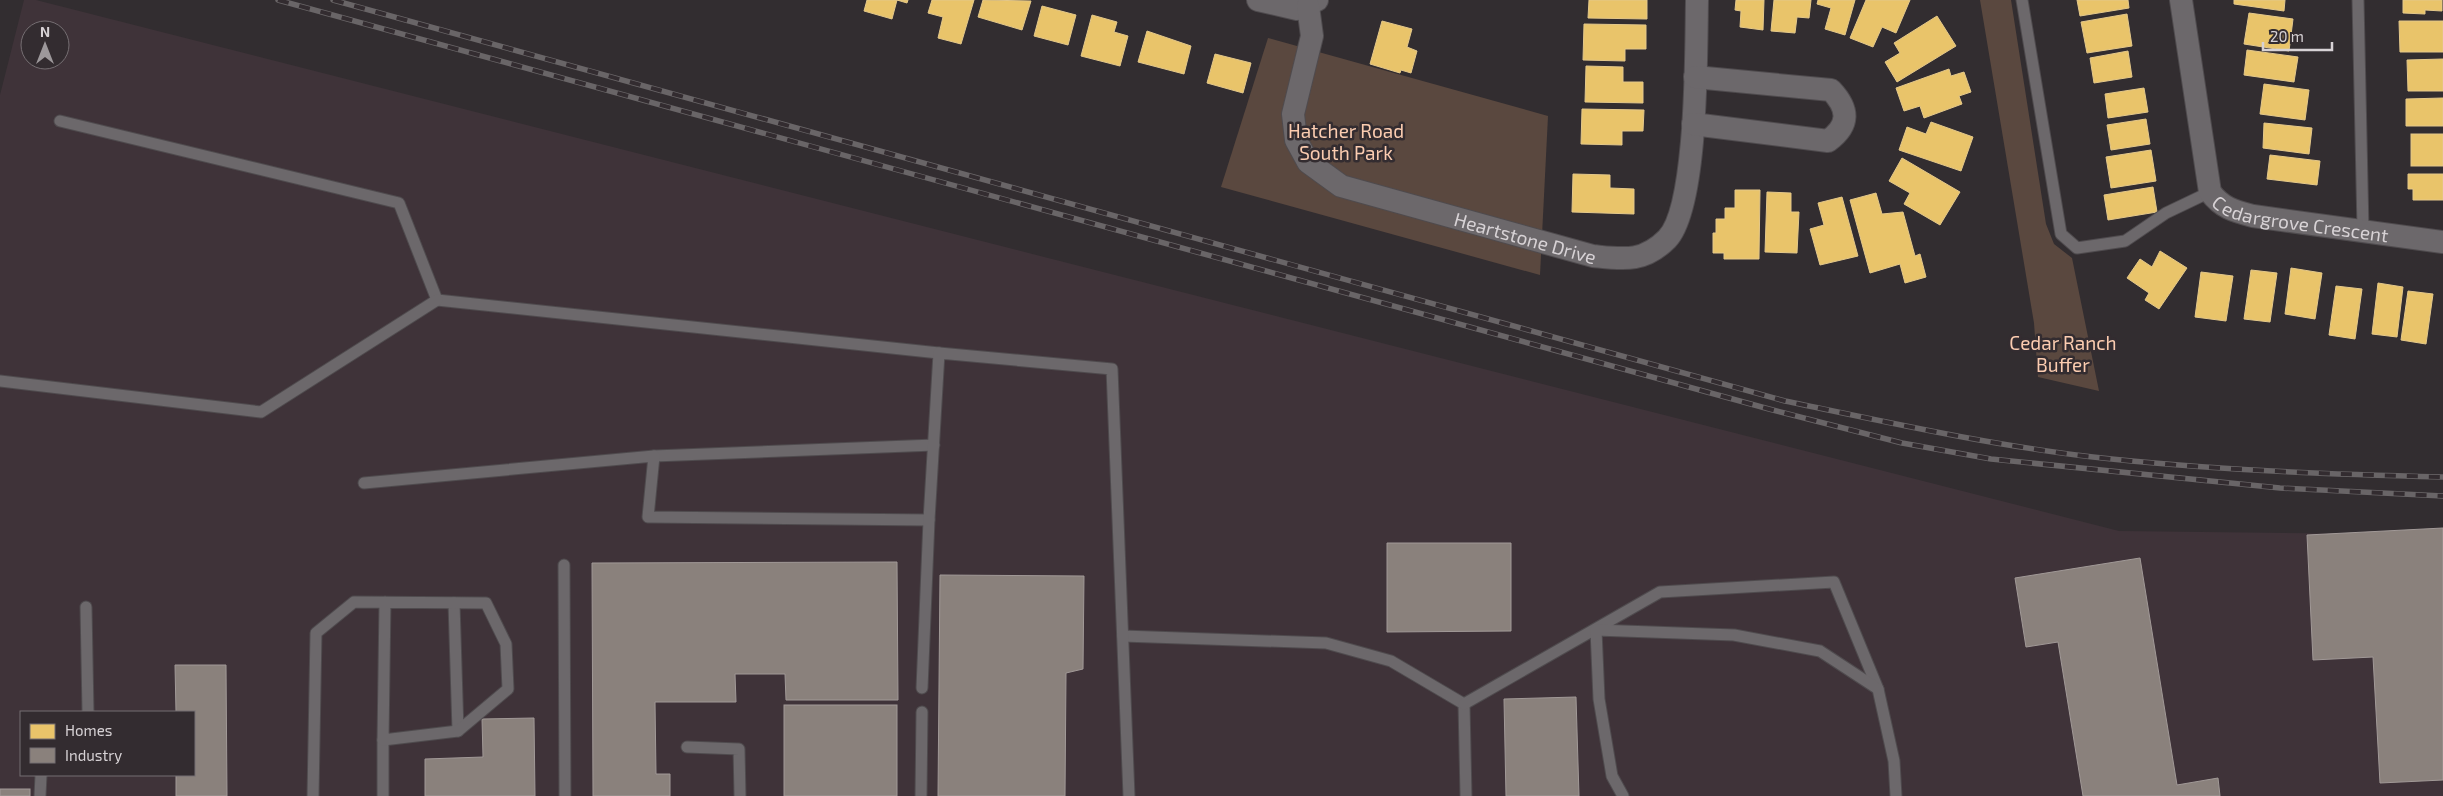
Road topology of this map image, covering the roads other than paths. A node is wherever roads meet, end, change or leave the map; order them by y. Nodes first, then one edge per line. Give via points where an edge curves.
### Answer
1 (1258, 0) edge
2 (1698, 0) edge
3 (2022, 0) edge
4 (2181, 0) edge
5 (2358, 0) edge
6 (1313, 3) edge
7 (1695, 78) junction
8 (60, 121) dead end
9 (1693, 124) junction
10 (2210, 192) junction
11 (2363, 229) junction
12 (2443, 242) edge
13 (438, 300) junction
14 (939, 353) junction
15 (0, 381) edge
16 (934, 445) junction
17 (654, 456) junction
18 (364, 483) dead end
19 (928, 520) junction
20 (564, 565) dead end
21 (385, 602) junction
22 (454, 602) junction
23 (86, 607) dead end
24 (1596, 630) junction
25 (1123, 636) junction
26 (922, 688) dead end
27 (1878, 689) junction
28 (1464, 704) junction
29 (88, 711) edge
30 (922, 712) dead end
31 (458, 731) junction
32 (384, 740) junction
33 (687, 747) dead end
34 (41, 776) edge
35 (40, 796) edge
36 (313, 796) edge
37 (384, 796) edge
38 (565, 796) edge
39 (740, 796) edge
40 (921, 796) edge
41 (1129, 796) edge
42 (1466, 796) edge
43 (1623, 796) edge
44 (1896, 796) edge

1 - 6 street via 1297,9
2 - 7 street, Heartstone Drive
3 - 10 lane via 2061,234 2076,248 2125,241 2166,213
4 - 10 street, Cedargrove Crescent
5 - 11 lane
6 - 9 street, Heartstone Drive via 1312,36 1293,114 1296,140 1308,162 1341,186 1592,256 1632,260 1668,238 1680,215 1688,177
7 - 9 street, Heartstone Drive
7 - 9 street via 1831,90 1842,101 1845,118 1840,132 1828,141
8 - 13 lane via 399,203
10 - 11 street, Cedargrove Crescent via 2220,204 2234,212
11 - 12 street, Cedargrove Crescent
13 - 14 lane
13 - 15 lane via 261,412
14 - 16 lane
14 - 25 lane via 1112,369
16 - 17 lane
16 - 19 lane
17 - 18 lane
17 - 19 lane via 648,517
19 - 26 lane
20 - 38 lane
21 - 22 lane
21 - 32 lane
21 - 36 lane via 354,602 316,632
22 - 31 lane
22 - 31 lane via 486,602 506,644 508,689
23 - 29 lane
24 - 27 lane via 1734,635 1820,651
24 - 27 lane via 1660,592 1834,582
24 - 28 lane
24 - 43 lane via 1599,699 1612,776
25 - 28 lane via 1326,643 1391,661
25 - 41 lane
27 - 44 lane via 1894,761
28 - 42 lane
30 - 40 lane
31 - 32 lane
32 - 37 lane
33 - 39 lane via 739,749
34 - 35 lane

